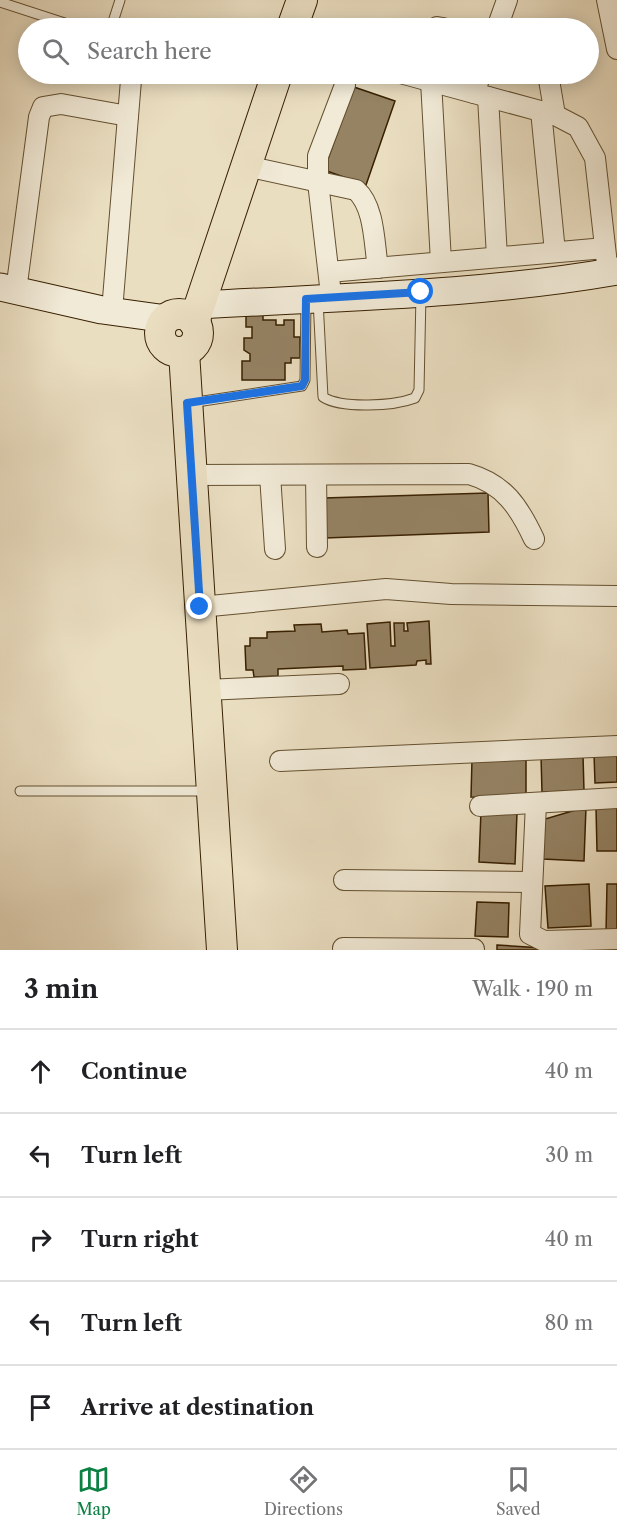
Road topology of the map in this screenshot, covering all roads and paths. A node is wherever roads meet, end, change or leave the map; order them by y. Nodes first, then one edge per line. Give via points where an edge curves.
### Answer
1 (120, 0) edge
2 (302, 0) edge
3 (507, 0) edge
4 (607, 0) edge
5 (0, 2) edge
6 (49, 18) edge
7 (114, 18) edge
8 (296, 18) edge
9 (501, 18) edge
10 (617, 49) edge
11 (131, 84) edge
12 (274, 84) edge
13 (431, 84) edge
14 (442, 84) edge
15 (481, 84) edge
16 (548, 84) edge
17 (345, 85) dead end
18 (481, 95) junction
19 (548, 113) junction
20 (128, 116) junction
21 (246, 166) junction
22 (318, 182) junction
23 (555, 252) junction
24 (497, 257) junction
25 (441, 262) junction
26 (610, 264) edge
27 (378, 268) junction
28 (8, 289) edge
29 (321, 291) junction
30 (421, 292) junction
31 (112, 311) junction
32 (187, 315) junction
33 (187, 403) junction
34 (270, 475) junction
35 (316, 475) junction
36 (192, 476) junction
37 (534, 538) dead end
38 (317, 547) dead end
39 (275, 549) dead end
40 (617, 596) edge
41 (200, 607) junction
42 (339, 684) dead end
43 (205, 690) junction
44 (617, 746) edge
45 (280, 761) dead end
46 (20, 791) dead end
47 (212, 791) junction
48 (617, 798) edge
49 (536, 803) junction
50 (480, 806) dead end
51 (344, 880) dead end
52 (530, 882) junction
53 (617, 939) edge
54 (343, 948) dead end
55 (401, 949) edge
56 (474, 949) edge
57 (222, 950) edge

1 - 7 lane
2 - 8 main road
3 - 9 street
4 - 10 street
5 - 6 lane
11 - 20 street
12 - 21 main road
13 - 25 street
14 - 18 street
15 - 18 street
16 - 19 street
17 - 22 street via 318,156
18 - 19 street
18 - 24 street
19 - 23 street
19 - 26 street via 578,127 595,158
20 - 28 street via 61,104 43,107
20 - 31 street
21 - 22 street
21 - 32 main road
22 - 27 street via 357,190 364,197
22 - 29 street
23 - 24 street
23 - 26 street
24 - 25 street
25 - 27 street
26 - 30 main road
27 - 29 street
28 - 31 main road
29 - 30 main road
29 - 30 lane via 324,396 331,402 346,404 404,402 415,398 419,390
29 - 32 main road
29 - 33 lane via 302,386
31 - 32 main road
32 - 33 main road via 160,330 162,342 171,351 184,352
33 - 36 main road
34 - 35 street
34 - 36 street
34 - 39 street
35 - 37 street via 475,476 513,499
35 - 38 street
36 - 41 main road
40 - 41 street via 386,589
41 - 43 main road
42 - 43 street
43 - 47 main road
44 - 45 street
46 - 47 lane
47 - 57 main road
48 - 49 street
49 - 50 street
49 - 52 street
51 - 52 street
52 - 53 street via 529,926 535,939
54 - 55 street
55 - 56 street

